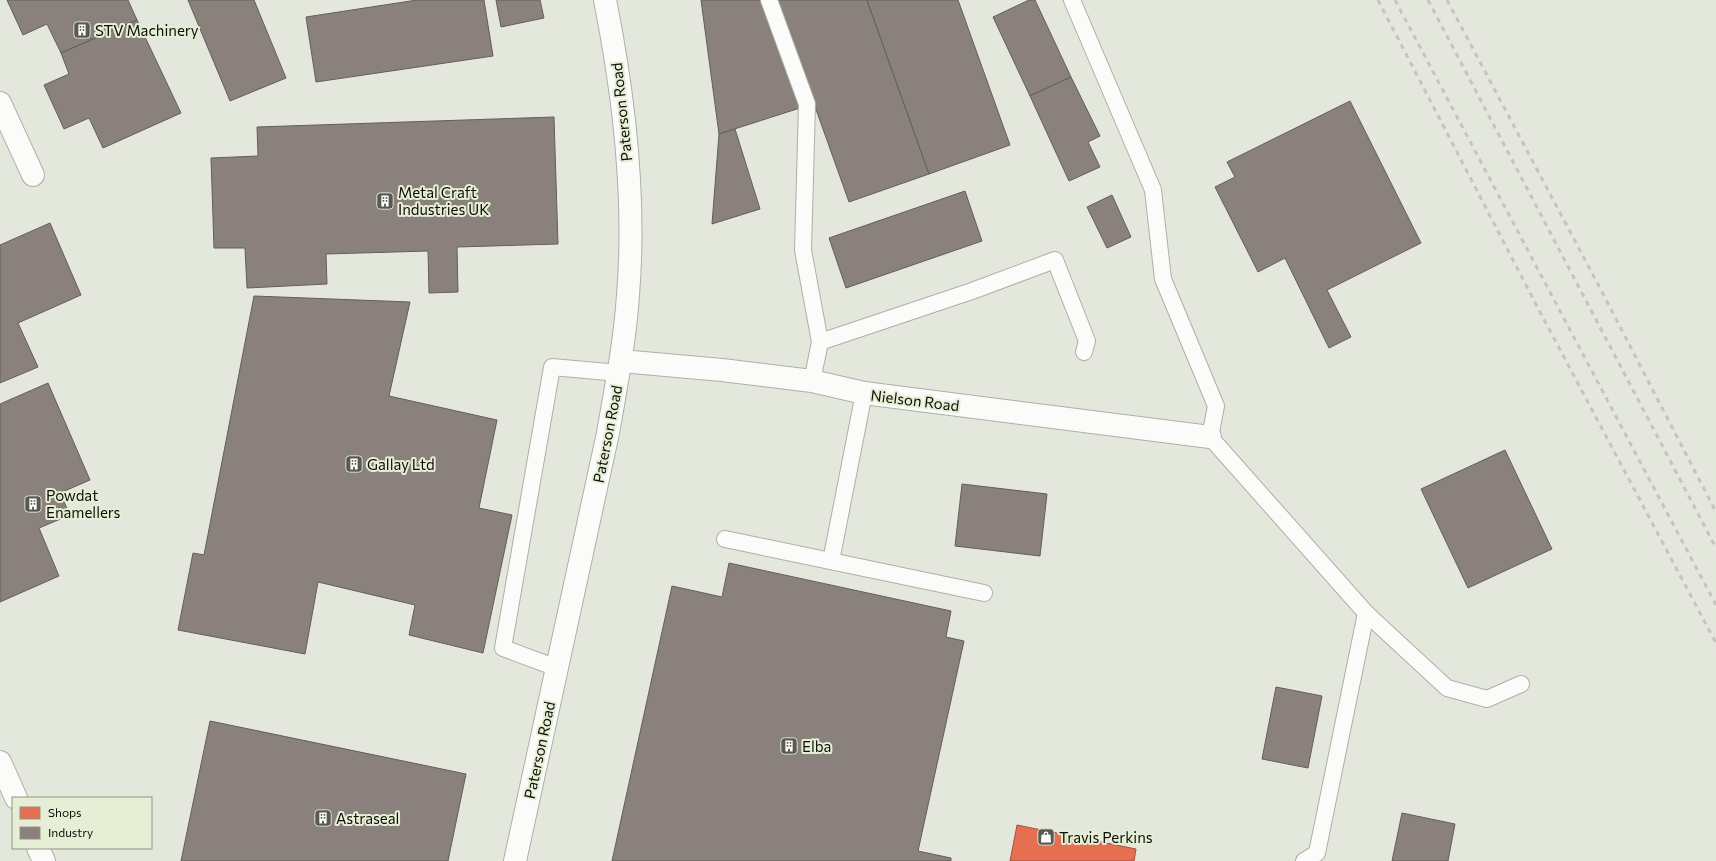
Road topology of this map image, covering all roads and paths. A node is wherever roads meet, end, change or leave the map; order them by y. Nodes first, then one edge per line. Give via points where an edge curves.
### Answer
1 (605, 0) edge
2 (769, 0) edge
3 (1072, 0) edge
4 (0, 103) edge
5 (33, 175) dead end
6 (820, 342) junction
7 (1084, 352) dead end
8 (620, 367) junction
9 (812, 381) junction
10 (864, 393) junction
11 (1210, 436) junction
12 (725, 539) dead end
13 (831, 561) junction
14 (984, 593) dead end
15 (1366, 613) junction
16 (557, 668) junction
17 (1521, 684) dead end
18 (0, 762) edge
19 (16, 797) edge
20 (38, 849) edge
21 (44, 861) edge
22 (515, 861) edge
23 (1304, 861) edge

1 - 8 street, Paterson Road via 620,92 631,226 628,295
2 - 6 lane via 807,104 803,250
3 - 11 lane via 1152,190 1163,279 1216,406
4 - 5 street
6 - 7 lane via 1055,260 1087,341
6 - 9 lane
8 - 9 street, Nielson Road via 722,370
8 - 16 street, Paterson Road
8 - 16 lane via 552,367 503,648
9 - 10 street, Nielson Road
10 - 11 street, Nielson Road
10 - 13 lane
11 - 15 lane
12 - 13 lane
13 - 14 lane
15 - 17 lane via 1447,688 1488,699
15 - 23 lane via 1317,853
16 - 22 street, Paterson Road
18 - 19 street
20 - 21 street

